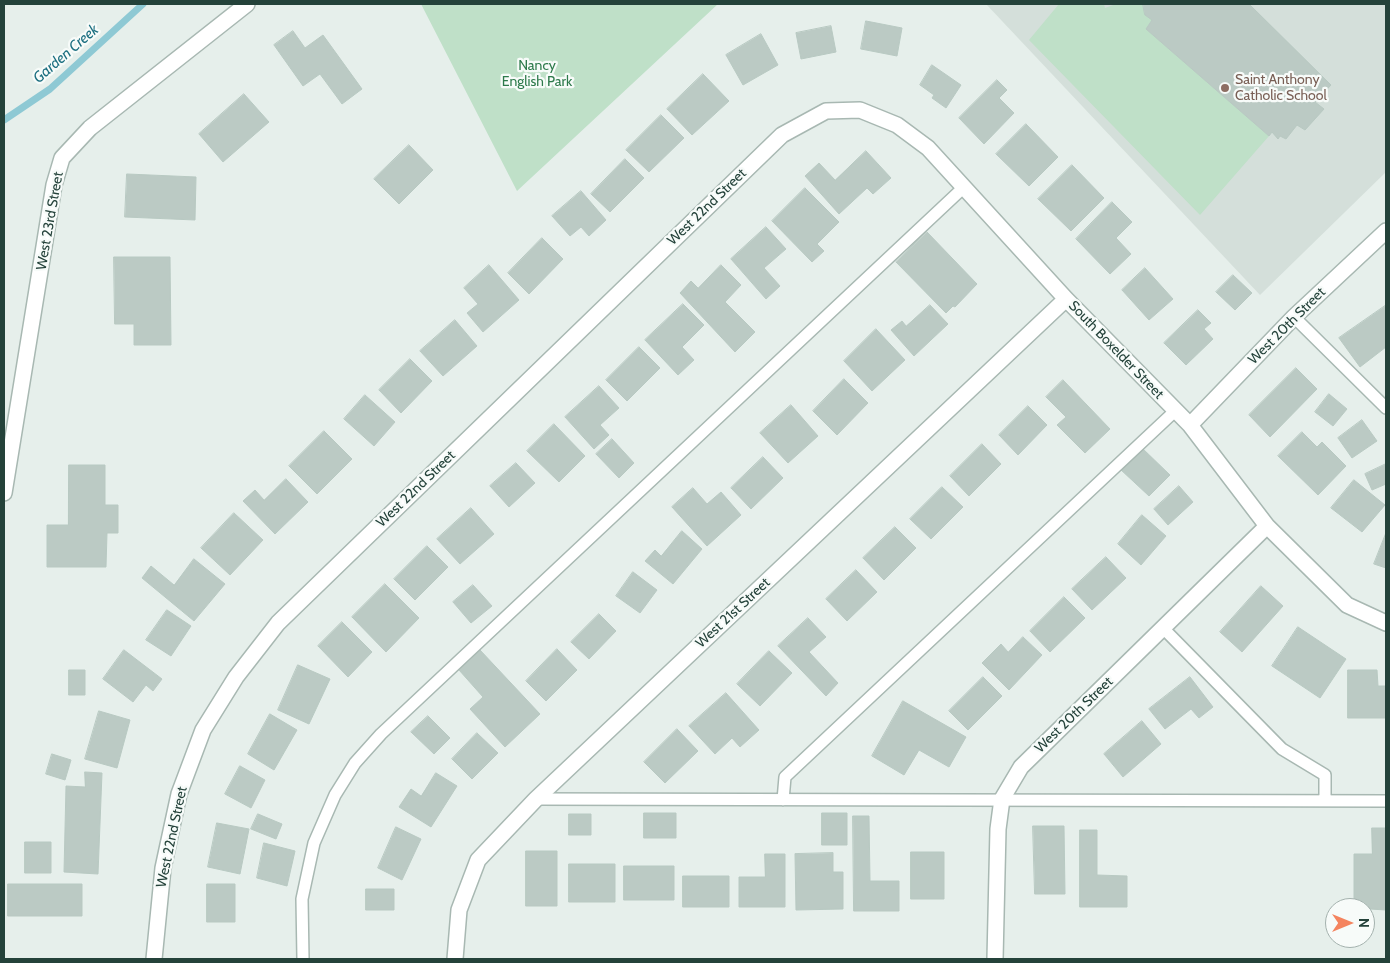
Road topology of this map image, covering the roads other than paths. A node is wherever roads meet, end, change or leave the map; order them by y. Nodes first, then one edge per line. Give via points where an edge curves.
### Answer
1 (246, 4) edge
2 (826, 111) joint
3 (963, 188) junction
4 (1386, 231) edge
5 (1066, 299) junction
6 (1294, 317) junction
7 (1386, 408) edge
8 (1175, 411) junction
9 (1190, 425) junction
10 (4, 493) edge
11 (1267, 526) junction
12 (1386, 623) edge
13 (1163, 628) junction
14 (536, 799) junction
15 (1002, 799) junction
16 (783, 800) junction
17 (1325, 800) junction
18 (1386, 801) edge
19 (154, 959) edge
20 (303, 959) edge
21 (455, 959) edge
22 (995, 959) edge

1 - 10 street, West 23rd Street via 90,128 62,158 54,185
2 - 3 street, South Boxelder Street via 860,110 897,125 928,148
2 - 19 street, West 22nd Street via 782,134 278,623 236,677 203,730 179,794 163,868
3 - 5 street, South Boxelder Street
3 - 20 lane via 381,734 355,763 335,795 314,843 302,899
4 - 6 street, West 20th Street
5 - 8 street, South Boxelder Street
5 - 14 street, West 21st Street
6 - 7 lane
6 - 9 street, West 20th Street
8 - 9 street, South Boxelder Street
8 - 16 lane via 785,776
9 - 11 street, South Boxelder Street
11 - 12 street, South Boxelder Street via 1347,605
11 - 13 street, West 20th Street
13 - 15 street, West 20th Street via 1021,767
13 - 17 lane via 1282,749 1325,775
14 - 16 lane
14 - 21 street, West 21st Street via 478,860 459,910
15 - 16 lane
15 - 17 lane
15 - 22 street, West 20th Street via 998,829
17 - 18 lane

